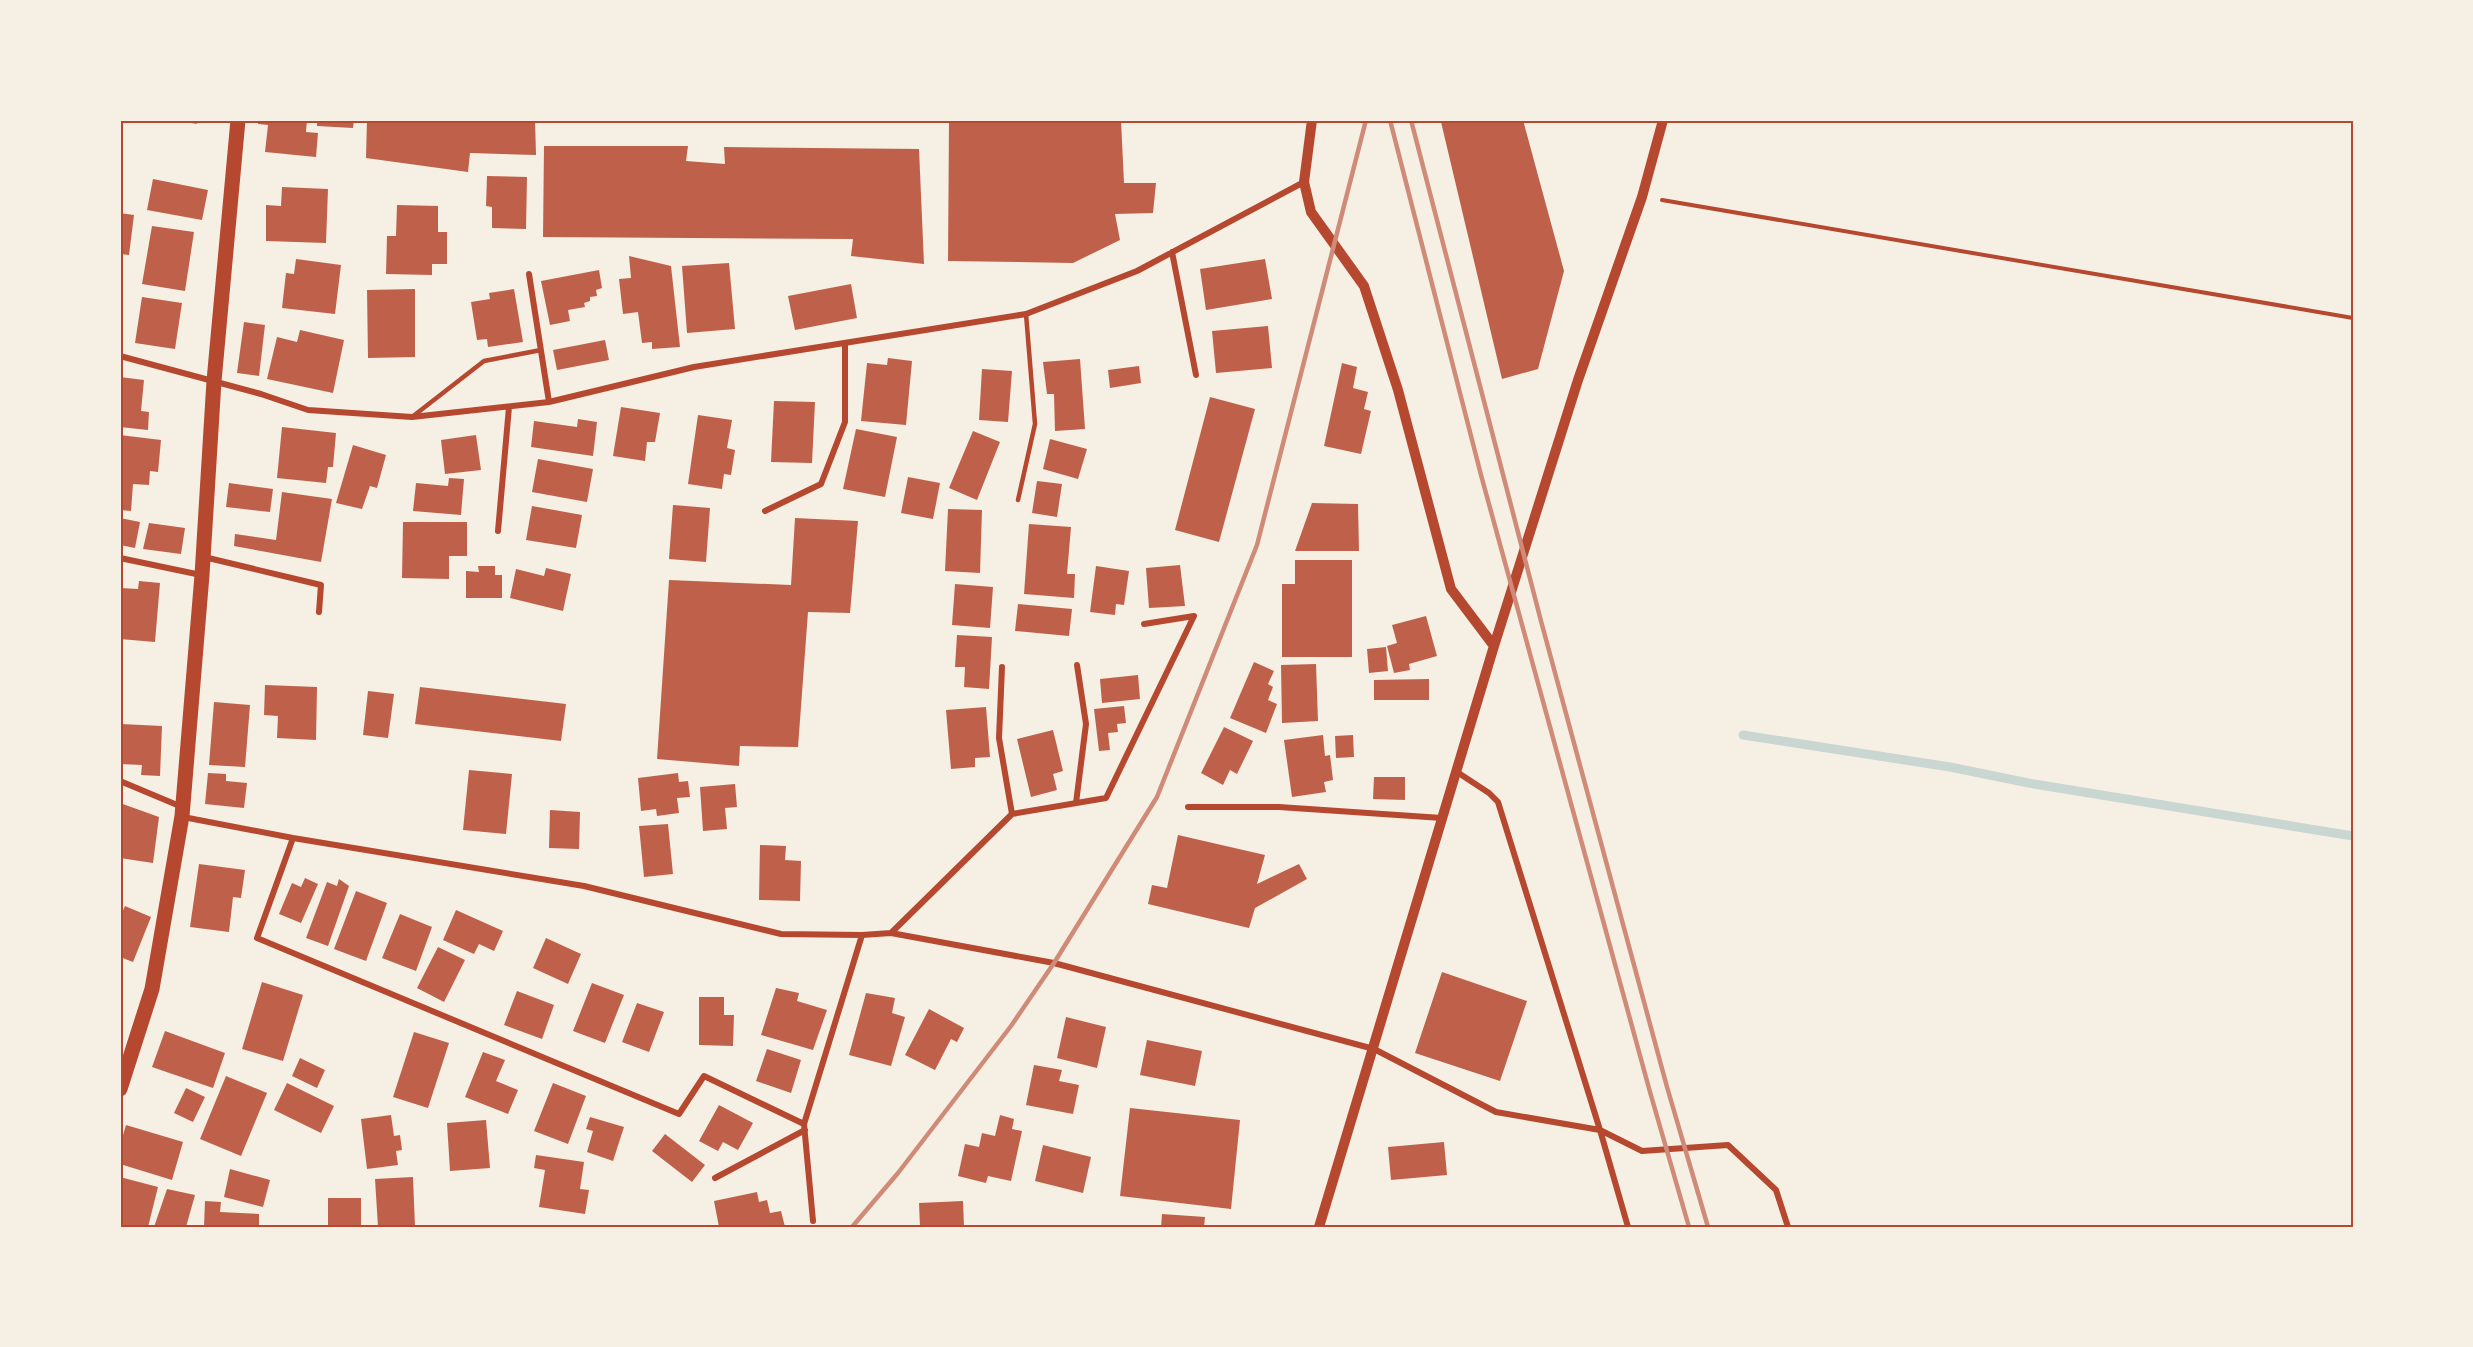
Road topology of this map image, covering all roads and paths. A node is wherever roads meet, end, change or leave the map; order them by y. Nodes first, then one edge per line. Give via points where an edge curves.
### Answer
1 (238, 120) edge
2 (1312, 120) edge
3 (1663, 120) edge
4 (1304, 182) junction
5 (1641, 196) junction
6 (1172, 252) junction
7 (529, 274) dead end
8 (1026, 314) junction
9 (2353, 318) edge
10 (845, 342) junction
11 (541, 350) junction
12 (120, 356) edge
13 (1196, 375) dead end
14 (214, 381) junction
15 (549, 402) junction
16 (508, 407) junction
17 (412, 417) junction
18 (1018, 500) dead end
19 (765, 511) dead end
20 (498, 531) dead end
21 (203, 557) junction
22 (120, 558) edge
23 (202, 575) junction
24 (319, 612) dead end
25 (1144, 624) dead end
26 (1494, 645) junction
27 (1077, 665) dead end
28 (1002, 667) dead end
29 (1457, 772) junction
30 (120, 781) edge
31 (1076, 803) junction
32 (1188, 807) dead end
33 (182, 812) junction
34 (1012, 814) junction
35 (1442, 818) junction
36 (293, 838) junction
37 (891, 933) junction
38 (862, 935) junction
39 (1374, 1049) junction
40 (120, 1089) edge
41 (804, 1127) junction
42 (1600, 1130) junction
43 (715, 1179) dead end
44 (813, 1221) dead end
45 (1319, 1227) edge
46 (1628, 1227) edge
47 (1788, 1227) edge

1 - 14 main road
2 - 4 street
3 - 5 street
4 - 6 street
4 - 26 street via 1311,212 1364,286 1398,390 1451,589
5 - 9 path
5 - 26 street
6 - 8 street via 1137,271
6 - 13 street
7 - 11 street
8 - 10 street
8 - 18 lane via 1035,424
10 - 15 street via 694,367
10 - 19 street via 845,422 821,484
11 - 15 street
11 - 17 lane via 484,360
12 - 14 street
14 - 17 street via 308,410
14 - 21 main road
15 - 16 street
16 - 17 street
16 - 20 street
21 - 23 main road
21 - 24 street via 321,585
22 - 23 street
23 - 33 main road
25 - 31 street via 1194,616 1106,798
26 - 29 street
27 - 31 street via 1086,724
28 - 34 street via 999,738
29 - 35 street
29 - 42 street via 1498,802
30 - 33 street
31 - 34 street
32 - 35 street via 1279,807
33 - 36 street
33 - 40 main road via 152,990
34 - 37 street
35 - 39 street
36 - 38 street via 584,886 781,934
36 - 41 street via 257,938 679,1114 704,1076
37 - 38 street
37 - 39 street via 1054,963
38 - 41 street
39 - 42 street via 1496,1112
39 - 45 street
41 - 43 street
41 - 44 street
42 - 46 street
42 - 47 street via 1642,1151 1728,1145 1776,1190

